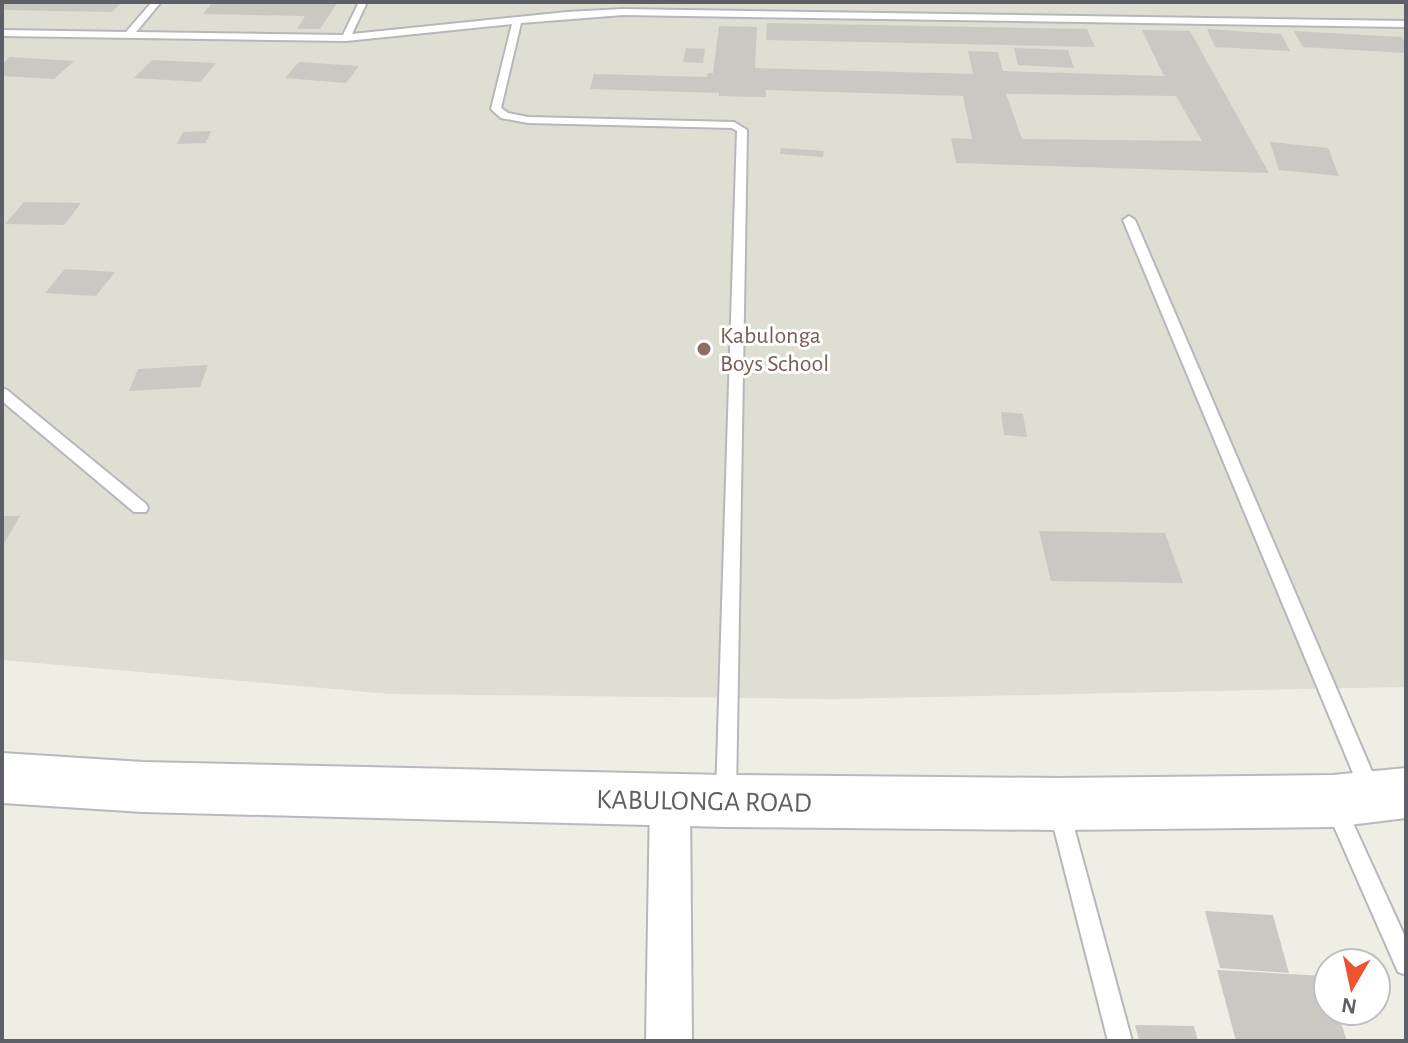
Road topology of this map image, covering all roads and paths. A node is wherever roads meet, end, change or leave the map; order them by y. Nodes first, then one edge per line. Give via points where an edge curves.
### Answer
1 (157, 2) edge
2 (363, 2) edge
3 (897, 2) edge
4 (895, 16) junction
5 (517, 20) junction
6 (1406, 24) edge
7 (2, 33) edge
8 (128, 35) junction
9 (346, 38) junction
10 (1129, 220) dead end
11 (2, 393) edge
12 (140, 508) dead end
13 (2, 778) edge
14 (1370, 796) edge
15 (670, 800) junction
16 (726, 801) junction
17 (1058, 804) junction
18 (1406, 964) edge
19 (669, 1041) edge
20 (1120, 1041) edge

1 - 8 lane
2 - 9 lane
3 - 4 lane
4 - 5 lane via 623,12
4 - 6 lane
5 - 9 lane
5 - 16 lane via 496,109 505,116 734,125 742,130
7 - 8 lane
8 - 9 lane
10 - 14 lane
11 - 12 lane
13 - 15 main road, KABULONGA ROAD via 143,787
14 - 17 main road, KABULONGA ROAD
14 - 18 lane
15 - 16 main road, KABULONGA ROAD
15 - 19 street
16 - 17 main road, KABULONGA ROAD
17 - 20 lane

